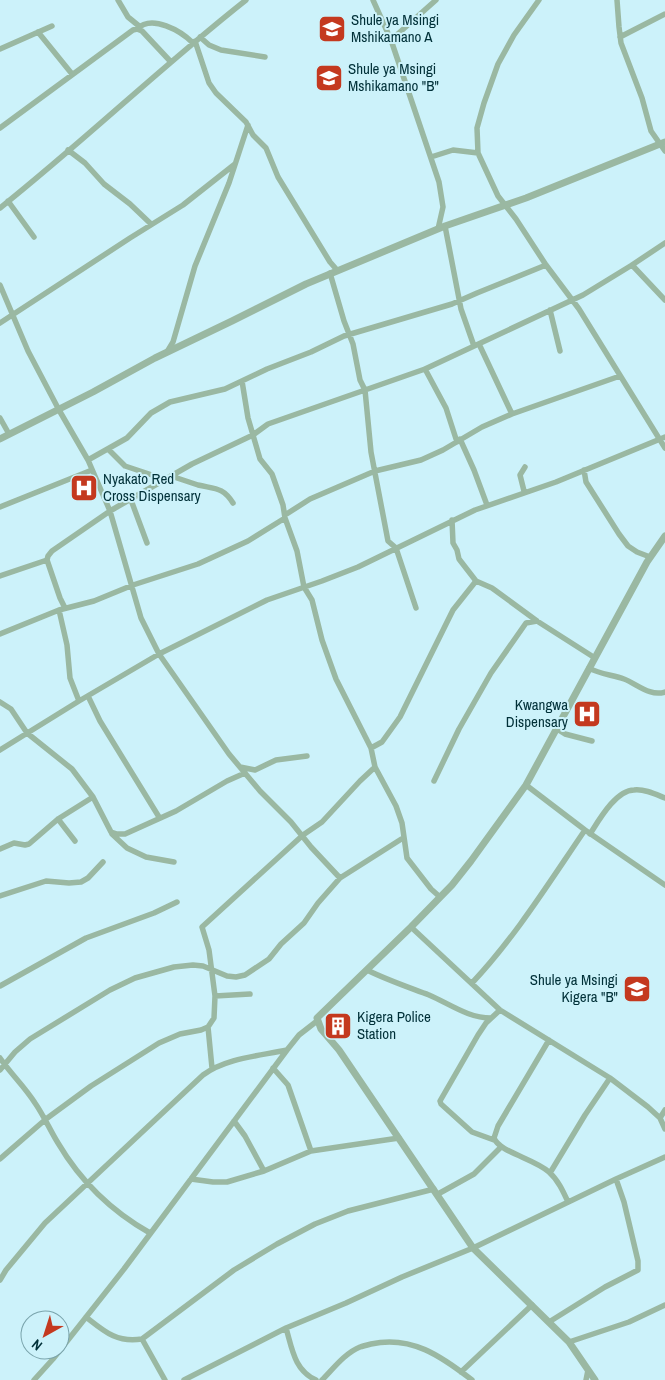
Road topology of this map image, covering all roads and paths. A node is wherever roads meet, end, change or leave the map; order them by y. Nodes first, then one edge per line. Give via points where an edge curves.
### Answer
1 (118, 0) edge
2 (246, 0) edge
3 (373, 0) edge
4 (436, 0) edge
5 (539, 0) edge
6 (617, 0) edge
7 (665, 14) edge
8 (52, 26) dead end
9 (138, 27) junction
10 (38, 32) junction
11 (620, 37) junction
12 (196, 40) junction
13 (391, 40) junction
14 (0, 49) edge
15 (265, 57) dead end
16 (171, 62) junction
17 (72, 74) junction
18 (248, 125) junction
19 (0, 128) edge
20 (662, 143) edge
21 (68, 150) junction
22 (665, 151) edge
23 (478, 153) junction
24 (431, 157) junction
25 (235, 164) junction
26 (8, 202) junction
27 (506, 205) junction
28 (0, 208) edge
29 (151, 224) junction
30 (441, 228) junction
31 (34, 237) dead end
32 (665, 243) edge
33 (546, 265) junction
34 (632, 265) junction
35 (334, 272) junction
36 (0, 285) edge
37 (571, 300) junction
38 (665, 300) edge
39 (460, 301) junction
40 (550, 310) junction
41 (13, 314) junction
42 (0, 323) edge
43 (350, 334) junction
44 (476, 345) junction
45 (560, 351) dead end
46 (167, 352) junction
47 (425, 369) junction
48 (620, 376) junction
49 (242, 381) junction
50 (365, 390) junction
51 (58, 410) junction
52 (512, 414) junction
53 (0, 418) edge
54 (8, 434) junction
55 (253, 435) junction
56 (662, 438) edge
57 (0, 439) edge
58 (458, 441) junction
59 (665, 448) edge
60 (109, 450) junction
61 (88, 460) junction
62 (526, 467) dead end
63 (92, 470) junction
64 (584, 470) junction
65 (375, 471) junction
66 (171, 476) junction
67 (164, 479) junction
68 (524, 492) junction
69 (131, 500) junction
70 (233, 503) dead end
71 (487, 505) junction
72 (0, 507) edge
73 (110, 511) junction
74 (285, 516) junction
75 (452, 520) junction
76 (665, 536) edge
77 (147, 543) dead end
78 (396, 548) junction
79 (650, 557) junction
80 (47, 560) junction
81 (0, 576) edge
82 (476, 581) junction
83 (133, 586) junction
84 (304, 586) junction
85 (416, 608) dead end
86 (62, 609) junction
87 (537, 621) junction
88 (0, 634) edge
89 (159, 654) junction
90 (595, 658) junction
91 (589, 668) junction
92 (665, 692) edge
93 (88, 696) junction
94 (79, 701) junction
95 (0, 702) edge
96 (557, 729) junction
97 (27, 733) junction
98 (592, 741) dead end
99 (371, 748) junction
100 (0, 750) edge
101 (307, 756) dead end
102 (240, 766) junction
103 (375, 767) junction
104 (245, 773) junction
105 (434, 781) dead end
106 (526, 785) junction
107 (93, 797) junction
108 (665, 798) edge
109 (159, 817) junction
110 (58, 819) junction
111 (111, 832) junction
112 (588, 832) junction
113 (303, 834) junction
114 (403, 838) junction
115 (75, 841) dead end
116 (0, 849) edge
117 (102, 862) dead end
118 (174, 862) dead end
119 (340, 878) junction
120 (665, 885) edge
121 (0, 896) edge
122 (440, 897) junction
123 (177, 902) dead end
124 (412, 927) junction
125 (212, 970) junction
126 (367, 970) junction
127 (472, 983) junction
128 (0, 986) edge
129 (250, 994) dead end
130 (215, 996) junction
131 (500, 1010) junction
132 (491, 1018) junction
133 (317, 1021) junction
134 (208, 1027) junction
135 (549, 1040) junction
136 (287, 1050) junction
137 (0, 1058) edge
138 (2, 1067) edge
139 (212, 1068) junction
140 (273, 1068) junction
141 (610, 1078) junction
142 (665, 1110) edge
143 (660, 1118) junction
144 (46, 1119) junction
145 (234, 1121) junction
146 (665, 1129) edge
147 (399, 1138) junction
148 (494, 1140) junction
149 (501, 1147) junction
150 (311, 1151) junction
151 (665, 1157) edge
152 (0, 1159) edge
153 (264, 1171) junction
154 (550, 1173) junction
155 (191, 1179) junction
156 (616, 1179) junction
157 (87, 1184) junction
158 (436, 1192) junction
159 (568, 1202) junction
160 (150, 1233) junction
161 (473, 1248) junction
162 (0, 1266) edge
163 (6, 1270) junction
164 (0, 1280) edge
165 (665, 1305) edge
166 (532, 1306) junction
167 (86, 1317) junction
168 (549, 1322) junction
169 (286, 1328) junction
170 (142, 1339) junction
171 (569, 1342) junction
172 (301, 1370) junction
173 (588, 1370) junction
174 (461, 1372) junction
175 (34, 1380) edge
176 (166, 1380) edge
177 (184, 1380) edge
178 (302, 1380) edge
179 (316, 1380) edge
180 (322, 1380) edge
181 (472, 1380) edge
182 (586, 1380) edge
183 (594, 1380) edge

1 - 9 street
2 - 12 street
3 - 13 street
4 - 13 street
5 - 23 street via 498,64 477,128
6 - 11 street
7 - 11 street
8 - 10 street
9 - 12 street via 148,24 173,27
9 - 16 street
9 - 17 street
10 - 14 street
10 - 17 street
11 - 20 street via 651,131
12 - 15 street via 221,50
12 - 16 street
12 - 18 street via 209,83
13 - 24 street
16 - 21 street
17 - 19 street
18 - 25 street
18 - 35 street via 266,148 278,177
20 - 22 street
20 - 27 street
21 - 26 street
21 - 29 street
23 - 24 street via 453,150
23 - 27 street via 498,196
24 - 30 street via 442,194
25 - 29 street via 183,206
25 - 46 street via 195,266 173,342
26 - 28 street
26 - 31 street
27 - 30 street
27 - 33 street
29 - 41 street
30 - 35 street
30 - 39 street
32 - 34 street
33 - 37 street
33 - 39 street
34 - 37 street
34 - 38 street
35 - 43 street via 344,321
35 - 46 street
36 - 41 street
37 - 40 street
37 - 48 street
39 - 43 street
39 - 44 street
40 - 44 street
40 - 45 street
41 - 42 street
41 - 51 street
43 - 49 street
43 - 50 street
44 - 47 street
44 - 52 street
46 - 51 street
47 - 50 street
47 - 58 street via 446,408
48 - 52 street
48 - 56 street
49 - 55 street
49 - 60 street via 225,389 163,405
50 - 55 street via 268,424
50 - 65 street
51 - 54 street
51 - 61 street
52 - 58 street
53 - 54 street
54 - 57 street
55 - 66 street
55 - 74 street via 260,459 272,474
56 - 59 street
56 - 64 street
58 - 65 street via 421,460
58 - 71 street via 474,470
60 - 61 street
60 - 67 street via 125,466
61 - 63 street
62 - 68 street via 520,475
63 - 72 street
63 - 73 street
64 - 68 street
64 - 79 street via 586,482 628,546
65 - 74 street via 310,499
65 - 78 street via 388,541
66 - 67 street
66 - 70 street via 219,488
67 - 69 street
68 - 71 street
69 - 73 street
69 - 77 street
71 - 75 street
73 - 80 street via 52,551
73 - 83 street
74 - 83 street via 223,554
74 - 84 street via 298,551
75 - 78 street
75 - 82 street via 453,543 459,559
76 - 79 street
78 - 84 street via 350,570
78 - 85 street
79 - 90 street
80 - 81 street
80 - 86 street
82 - 87 street via 492,588
82 - 99 street via 453,610 400,717 382,742
83 - 86 street
83 - 89 street via 141,618
84 - 89 street via 267,600
84 - 99 street via 312,600 336,679
86 - 88 street
86 - 94 street via 70,678
87 - 90 street
87 - 105 street via 526,623 491,673
89 - 93 street
89 - 102 street via 218,740
90 - 91 street
91 - 92 street via 623,678 641,688
91 - 96 street
93 - 94 street
93 - 109 street
94 - 97 street
95 - 97 street via 11,709
96 - 98 street
96 - 106 street
97 - 100 street
97 - 107 street via 72,769
99 - 103 street
101 - 102 street via 276,760 255,770
102 - 104 street
103 - 113 street via 322,822
103 - 114 street via 396,806
104 - 109 street
104 - 113 street
106 - 112 street
106 - 122 street via 472,862
107 - 110 street
107 - 111 street
108 - 112 street via 643,790 626,791
109 - 111 street via 125,834
110 - 115 street
110 - 116 street via 30,844 14,843
111 - 118 street via 126,848 146,857
112 - 120 street
112 - 127 street via 525,920
113 - 119 street
113 - 125 street via 202,927
114 - 119 street
114 - 122 street via 407,858 413,868
117 - 121 street via 81,882 46,880
119 - 125 street via 304,923 269,959 236,977
122 - 124 street
123 - 128 street via 86,938
124 - 126 street
124 - 127 street
125 - 130 street
125 - 138 street via 182,966 146,974 121,984 30,1040
126 - 132 street via 467,1014
126 - 133 street via 318,1016
127 - 131 street
129 - 130 street
130 - 134 street via 214,1018
131 - 132 street
131 - 135 street
132 - 148 street via 472,1043 440,1102 468,1130
133 - 136 street
133 - 147 street
134 - 139 street
134 - 144 street via 159,1043
135 - 141 street
135 - 148 street via 498,1126
136 - 139 street
136 - 140 street
137 - 138 street
138 - 144 street via 23,1086
139 - 157 street
140 - 145 street
140 - 150 street via 288,1085
141 - 143 street
141 - 154 street
142 - 143 street
143 - 146 street
144 - 152 street
144 - 157 street via 64,1154
145 - 153 street
145 - 155 street
147 - 150 street
147 - 158 street
148 - 149 street
149 - 154 street via 528,1158
149 - 158 street via 474,1174
150 - 153 street
151 - 156 street
153 - 155 street via 226,1182
154 - 159 street
155 - 160 street
156 - 159 street
156 - 168 street via 638,1270
157 - 160 street via 107,1204
157 - 163 street via 45,1224
158 - 161 street
158 - 170 street via 348,1211 315,1224 234,1270
159 - 161 street
160 - 167 street
161 - 166 street
161 - 169 street
162 - 163 street
163 - 164 street
165 - 171 street via 629,1322
166 - 168 street
166 - 174 street
167 - 170 street via 116,1338
167 - 175 street
168 - 171 street
169 - 172 street
169 - 177 street
170 - 176 street
171 - 173 street
172 - 178 street
172 - 179 street
173 - 182 street
173 - 183 street
174 - 180 street via 418,1346 399,1341 378,1342 360,1347
174 - 181 street

